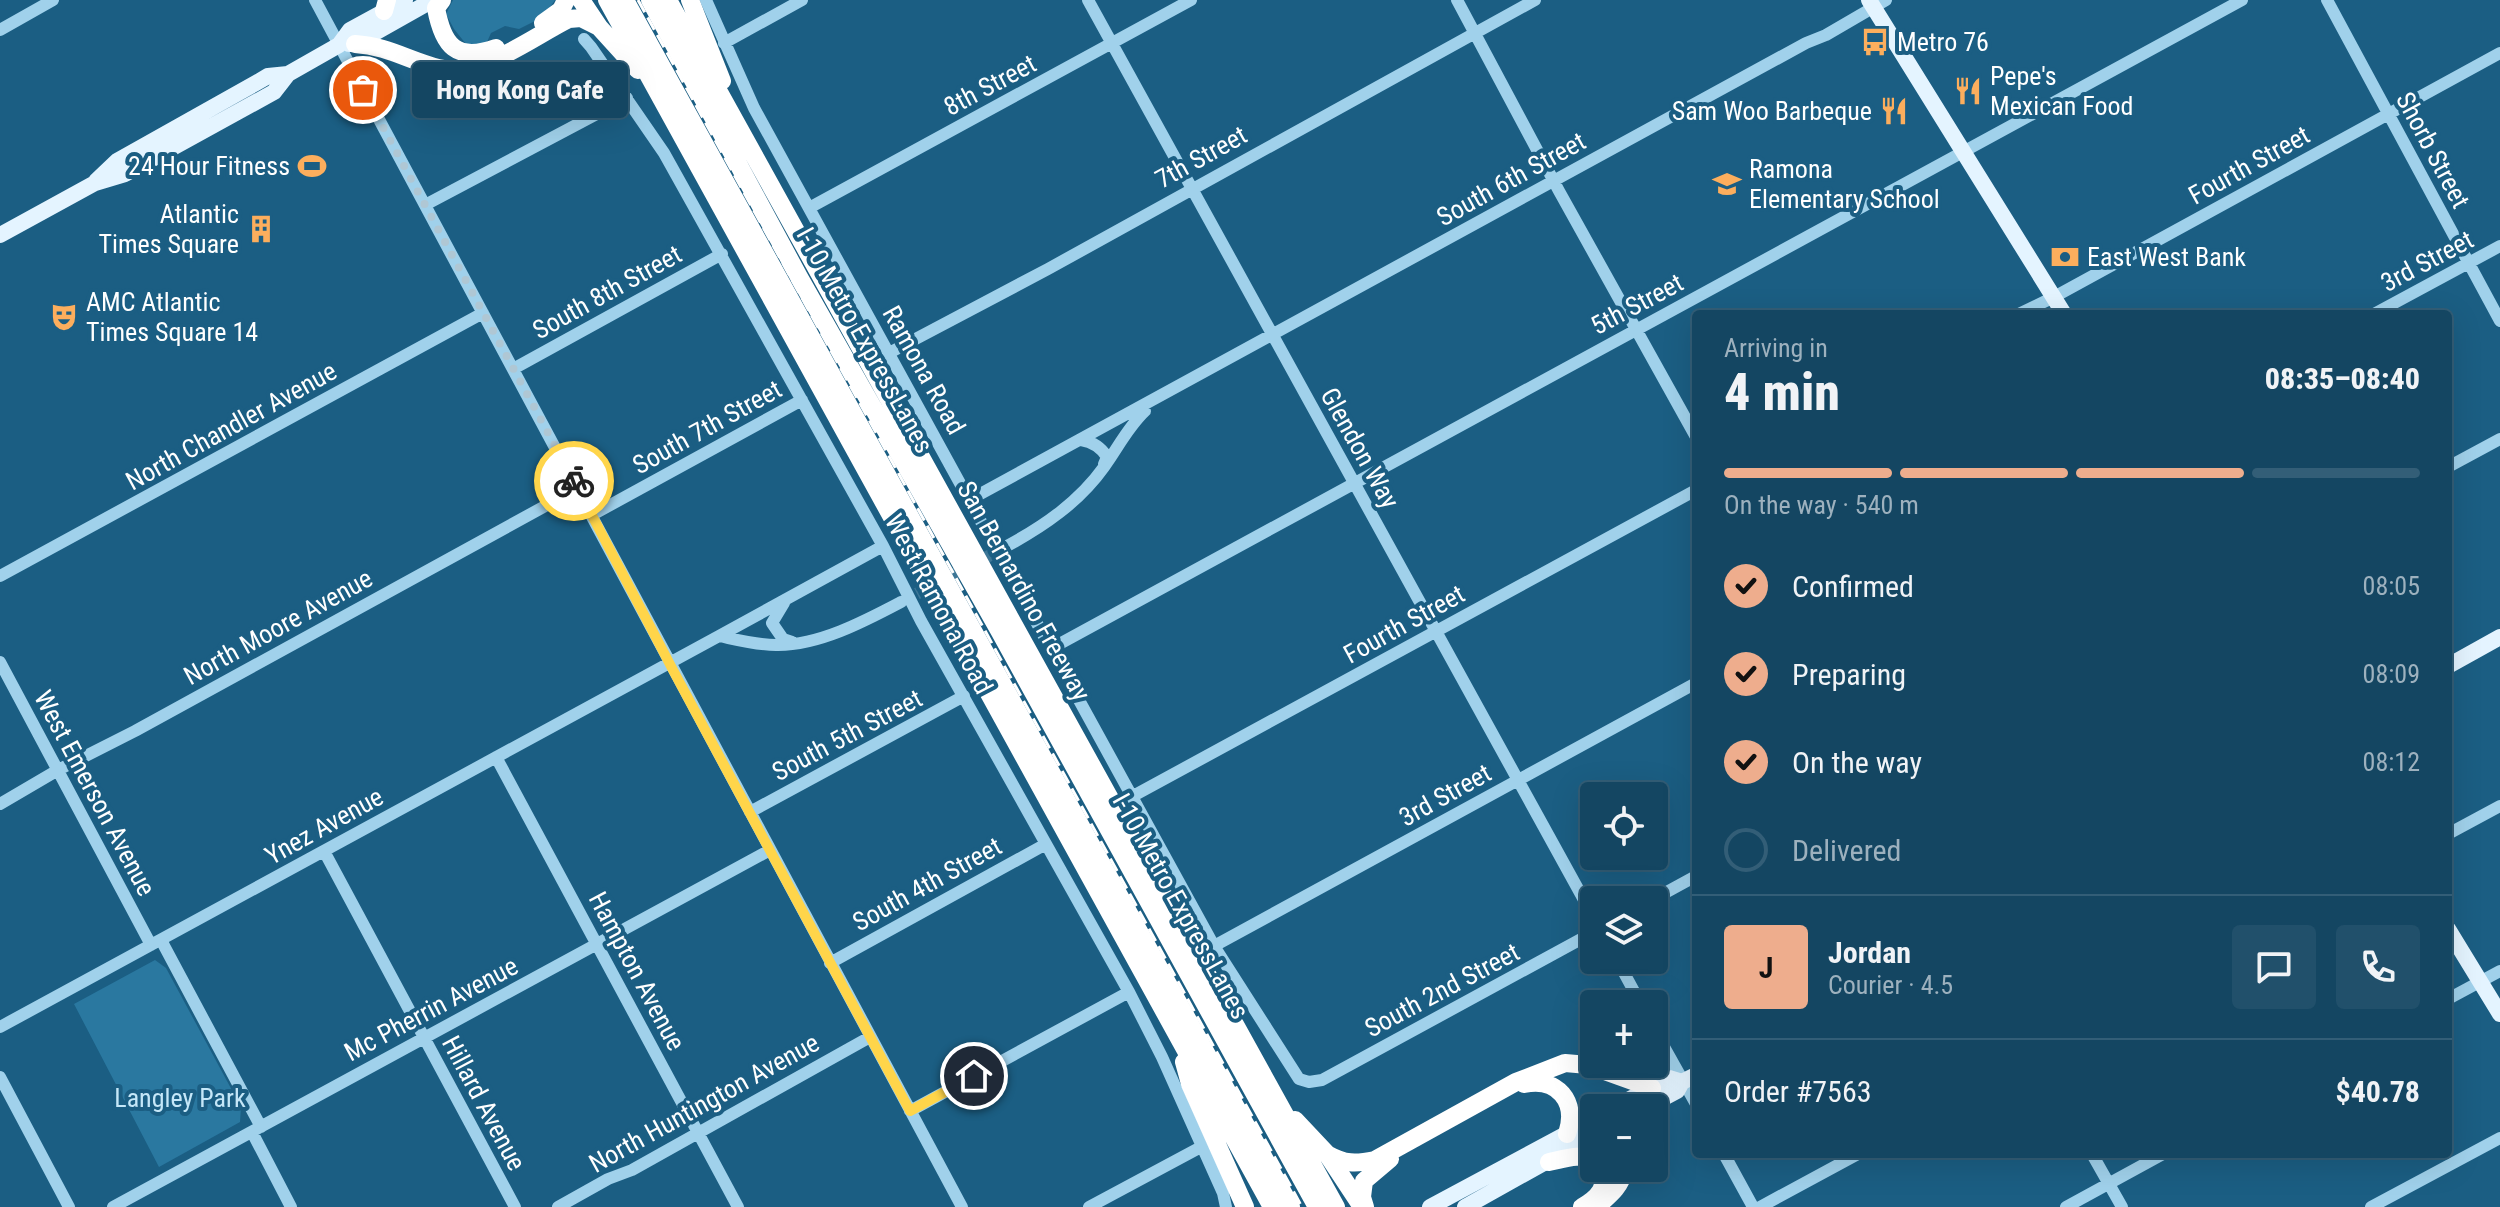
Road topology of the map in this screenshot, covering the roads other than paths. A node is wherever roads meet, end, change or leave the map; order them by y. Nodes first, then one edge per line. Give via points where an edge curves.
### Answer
1 (53, 0) edge
2 (315, 0) edge
3 (405, 0) edge
4 (433, 0) edge
5 (442, 0) edge
6 (566, 0) edge
7 (581, 0) edge
8 (607, 0) edge
9 (625, 0) edge
10 (650, 0) edge
11 (668, 0) edge
12 (690, 0) edge
13 (706, 0) edge
14 (802, 0) edge
15 (1088, 0) edge
16 (1191, 0) edge
17 (1457, 0) edge
18 (1535, 0) edge
19 (2242, 0) edge
20 (2327, 0) edge
21 (1876, 2) edge
22 (386, 6) edge
23 (599, 27) junction
24 (0, 30) edge
25 (1474, 33) junction
26 (584, 39) dead end
27 (724, 43) junction
28 (347, 44) junction
29 (1113, 44) junction
30 (2500, 53) edge
31 (654, 87) junction
32 (627, 98) junction
33 (2388, 114) junction
34 (741, 133) junction
35 (1963, 151) junction
36 (1554, 180) junction
37 (1192, 188) junction
38 (425, 205) junction
39 (809, 208) junction
40 (0, 235) edge
41 (2500, 246) edge
42 (722, 254) junction
43 (2468, 263) junction
44 (2054, 297) junction
45 (2027, 310) edge
46 (2062, 310) edge
47 (2381, 310) edge
48 (483, 313) junction
49 (2500, 321) edge
50 (1636, 329) junction
51 (1273, 334) junction
52 (889, 353) junction
53 (513, 369) junction
54 (1158, 397) junction
55 (802, 400) junction
56 (1692, 430) edge
57 (2500, 439) edge
58 (1081, 440) junction
59 (2452, 465) edge
60 (1102, 471) junction
61 (1355, 484) junction
62 (578, 488) junction
63 (1692, 492) edge
64 (971, 499) junction
65 (592, 515) junction
66 (883, 546) junction
67 (1007, 546) tunnel mouth
68 (0, 576) edge
69 (786, 599) junction
70 (901, 602) tunnel mouth
71 (1436, 632) junction
72 (719, 636) junction
73 (2500, 637) edge
74 (795, 643) junction
75 (1052, 648) junction
76 (0, 662) edge
77 (669, 663) junction
78 (2452, 664) edge
79 (1692, 685) edge
80 (964, 696) junction
81 (496, 757) junction
82 (58, 770) junction
83 (1518, 780) junction
84 (1133, 796) junction
85 (0, 804) edge
86 (2500, 806) edge
87 (750, 812) junction
88 (2452, 832) edge
89 (1046, 844) junction
90 (770, 850) junction
91 (324, 851) junction
92 (1692, 878) edge
93 (1668, 891) edge
94 (1580, 893) edge
95 (2452, 936) edge
96 (1580, 940) edge
97 (156, 942) junction
98 (597, 944) junction
99 (1214, 946) junction
100 (830, 963) junction
101 (2500, 971) edge
102 (2480, 981) junction
103 (1129, 992) junction
104 (2452, 997) edge
105 (2500, 1014) edge
106 (0, 1027) edge
107 (1177, 1034) junction
108 (870, 1037) junction
109 (424, 1038) junction
110 (1668, 1049) edge
111 (0, 1077) edge
112 (1689, 1078) edge
113 (1309, 1082) joint
114 (1652, 1088) junction
115 (1640, 1094) edge
116 (1668, 1096) edge
117 (1275, 1097) junction
118 (910, 1111) junction
119 (1580, 1127) edge
120 (256, 1130) junction
121 (699, 1133) junction
122 (1567, 1134) junction
123 (2500, 1138) edge
124 (1580, 1143) edge
125 (1201, 1147) junction
126 (1327, 1154) junction
127 (1580, 1157) edge
128 (1726, 1158) edge
129 (1851, 1158) edge
130 (2094, 1158) edge
131 (2155, 1158) edge
132 (1549, 1162) junction
133 (1232, 1182) junction
134 (1605, 1182) edge
135 (1621, 1182) edge
136 (2108, 1183) junction
137 (69, 1207) edge
138 (113, 1207) edge
139 (291, 1207) edge
140 (515, 1207) edge
141 (558, 1207) edge
142 (738, 1207) edge
143 (962, 1207) edge
144 (1089, 1207) edge
145 (1226, 1207) edge
146 (1238, 1207) edge
147 (1245, 1207) edge
148 (1272, 1207) edge
149 (1291, 1207) edge
150 (1317, 1207) edge
151 (1336, 1207) edge
152 (1364, 1207) edge
153 (1430, 1207) edge
154 (1465, 1207) edge
155 (1582, 1207) edge
156 (1596, 1207) edge
157 (1753, 1207) edge
158 (1760, 1207) edge
159 (2066, 1207) edge
160 (2122, 1207) edge
161 (2371, 1207) edge

1 - 24 street
2 - 28 street
3 - 22 main road
4 - 28 main road
5 - 6 highway via 436,8 442,34 465,54 478,55 550,19
7 - 23 highway
8 - 31 highway
9 - 149 highway, I-10 Metro ExpressLanes
10 - 150 highway, I-10 Metro ExpressLanes
11 - 34 highway, San Bernardino Freeway
12 - 34 highway
13 - 27 street, Ramona Road
14 - 27 street
15 - 29 street, Glendon Way
16 - 29 street, 8th Street
17 - 25 street
18 - 25 street, 7th Street
19 - 35 street, 5th Street
20 - 33 street, Shorb Street
21 - 35 main road
21 - 36 street, South 6th Street via 1833,31
22 - 28 main road via 350,30
23 - 28 highway via 581,18 569,19 465,69 439,68 376,45
23 - 31 highway
25 - 36 street
25 - 37 street, 7th Street
26 - 32 street, West Ramona Road
27 - 39 street, Ramona Road
28 - 38 street
28 - 40 main road via 288,74 268,76
29 - 37 street, Glendon Way
29 - 39 street, 8th Street
30 - 33 street, Fourth Street
31 - 107 highway
32 - 38 street
32 - 42 street, West Ramona Road
33 - 43 street, Shorb Street
33 - 44 street, Fourth Street
34 - 117 highway, San Bernardino Freeway
35 - 44 main road
35 - 50 street, 5th Street
36 - 50 street
36 - 51 street, South 6th Street
37 - 51 street, Glendon Way
37 - 52 street, 7th Street
38 - 48 street
39 - 52 street, Ramona Road
41 - 43 street, 3rd Street
42 - 53 street, South 8th Street
42 - 55 street, West Ramona Road
43 - 47 street, 3rd Street
43 - 49 street, Shorb Street
44 - 45 street, Fourth Street
44 - 46 main road
48 - 53 street
48 - 68 street, North Chandler Avenue
50 - 56 street
50 - 61 street, 5th Street
51 - 54 street, South 6th Street
51 - 61 street, Glendon Way
52 - 64 street, Ramona Road
53 - 62 street
54 - 58 street, South 6th Street
54 - 60 street, South 6th Street via 1129,426
55 - 65 street, South 7th Street
55 - 66 street, West Ramona Road
57 - 59 street
58 - 60 street via 1103,450 1107,457
58 - 64 street, South 6th Street
60 - 67 street, South 6th Street via 1054,518
61 - 71 street, Glendon Way
61 - 75 street, 5th Street
62 - 65 street
62 - 82 street, North Moore Avenue
63 - 71 street, Fourth Street
64 - 75 street, Ramona Road
65 - 77 street
66 - 69 street
66 - 80 street, West Ramona Road
69 - 72 street
69 - 74 street via 772,623 783,639
70 - 74 street via 856,625
71 - 83 street, Glendon Way
71 - 84 street, Fourth Street
72 - 74 street
72 - 77 street
73 - 78 main road
75 - 84 street, Ramona Road
76 - 82 street, West Emerson Avenue
77 - 81 street, Ynez Avenue
77 - 87 street
79 - 83 street, 3rd Street
80 - 87 street, South 5th Street
80 - 89 street, West Ramona Road
81 - 91 street, Ynez Avenue
81 - 98 street, Hampton Avenue
82 - 85 street, North Moore Avenue
82 - 97 street, West Emerson Avenue
83 - 94 street, Glendon Way
83 - 99 street, 3rd Street
84 - 99 street, Ramona Road
86 - 88 street
87 - 90 street
89 - 100 street, South 4th Street
89 - 103 street, West Ramona Road
90 - 98 street, Mc Pherrin Avenue
90 - 100 street
91 - 97 street, Ynez Avenue
91 - 109 street, Hillard Avenue
92 - 93 street
95 - 102 main road
96 - 113 street, South 2nd Street via 1322,1080
97 - 106 street, Ynez Avenue
97 - 120 street, West Emerson Avenue
98 - 109 street, Mc Pherrin Avenue
98 - 121 street, Hampton Avenue
99 - 113 street, Ramona Road via 1299,1079
100 - 108 street
101 - 102 street
102 - 104 street
102 - 105 main road
103 - 118 street
103 - 125 street, West Ramona Road
107 - 133 highway via 1190,1084
107 - 148 highway
108 - 118 street
108 - 121 street, North Huntington Avenue
109 - 120 street, Mc Pherrin Avenue
109 - 140 street, Hillard Avenue
110 - 112 street
111 - 137 street
112 - 114 main road via 1669,1078
112 - 116 main road
114 - 115 main road
114 - 126 highway via 1588,1065 1565,1063 1516,1082 1375,1160 1343,1163
117 - 126 highway
117 - 151 highway, San Bernardino Freeway
118 - 143 street
119 - 122 main road
120 - 138 street, Mc Pherrin Avenue
120 - 139 street, West Emerson Avenue
121 - 141 street, North Huntington Avenue
121 - 142 street, Hampton Avenue
122 - 152 highway via 1571,1118 1563,1094 1539,1081 1523,1084 1371,1172 1364,1181
122 - 153 main road
123 - 161 street
124 - 132 main road
125 - 144 street
125 - 145 street, West Ramona Road
126 - 152 highway
127 - 132 highway
128 - 157 street
129 - 158 street
130 - 136 street
131 - 136 street
132 - 154 main road
133 - 146 highway
133 - 147 highway
134 - 155 highway
135 - 156 highway
136 - 159 street
136 - 160 street

